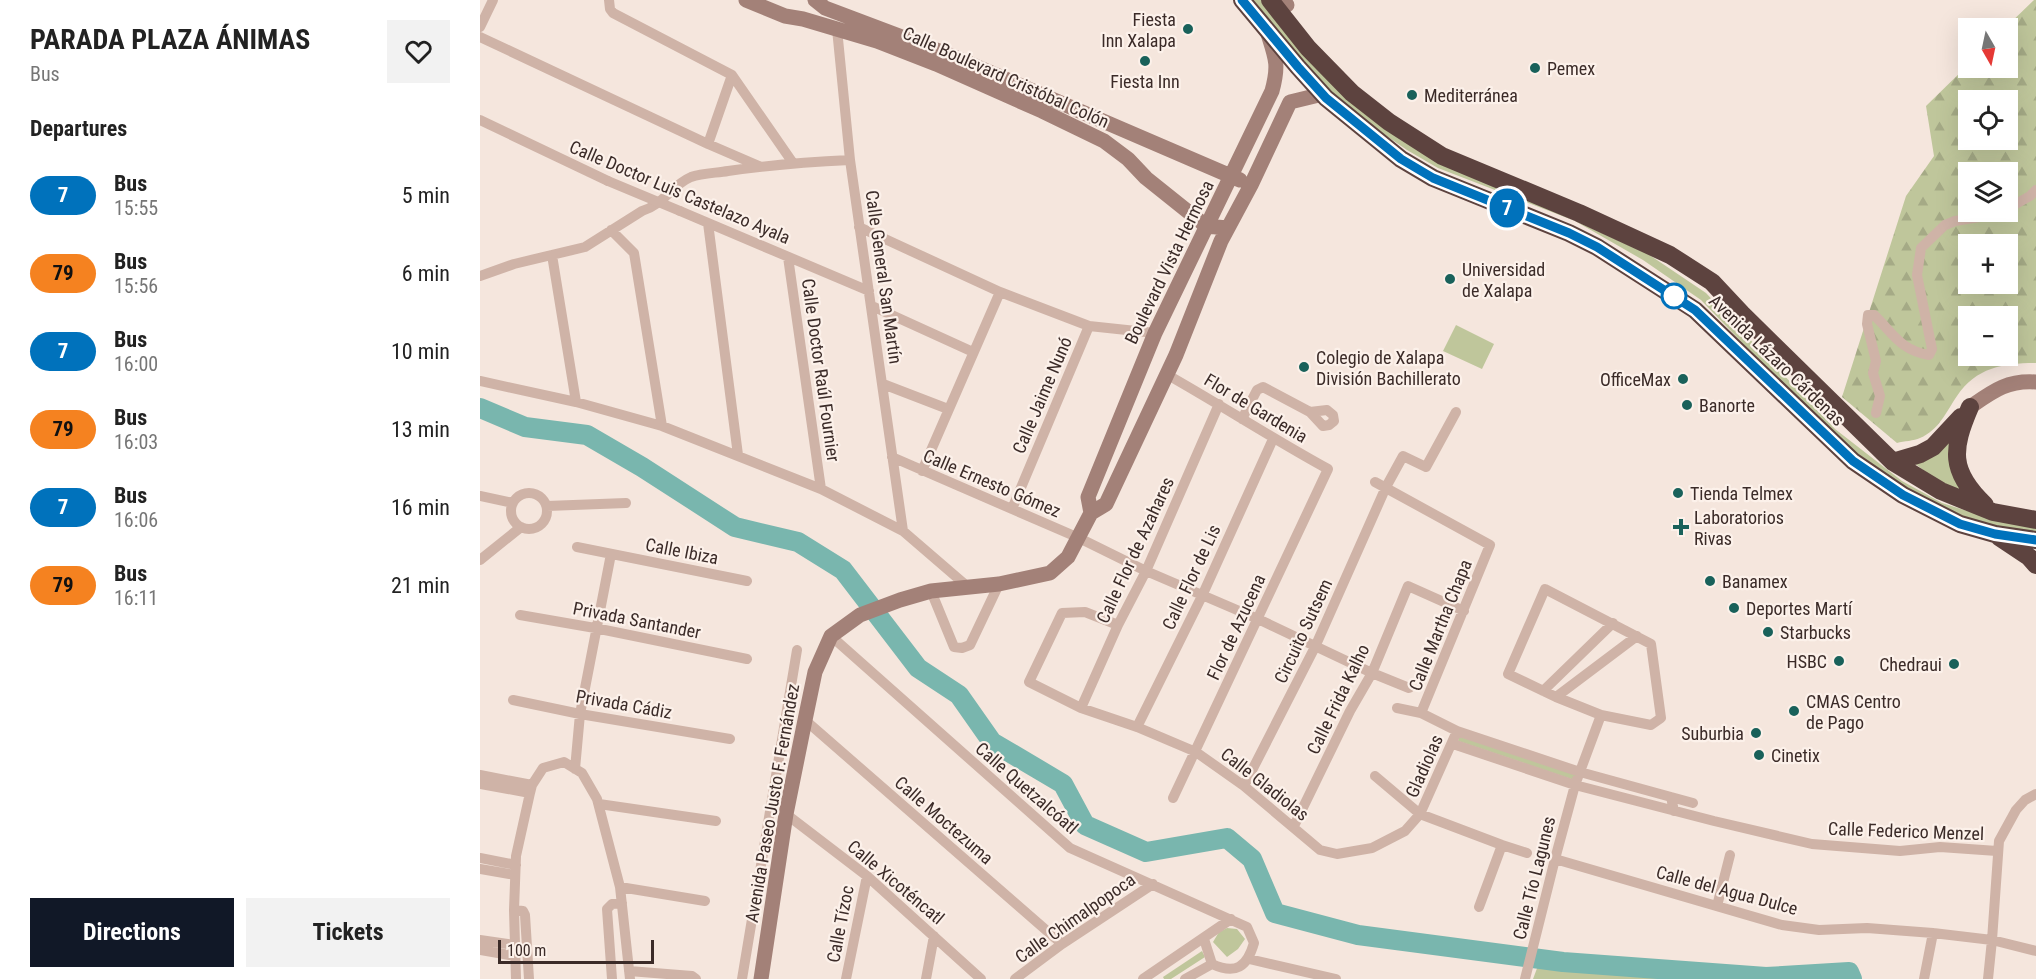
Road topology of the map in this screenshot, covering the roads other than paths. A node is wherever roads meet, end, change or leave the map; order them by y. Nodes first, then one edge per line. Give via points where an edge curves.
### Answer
1 (493, 0) edge
2 (609, 0) edge
3 (746, 0) edge
4 (1242, 0) edge
5 (1280, 2) edge
6 (820, 4) edge
7 (803, 19) junction
8 (480, 27) edge
9 (1266, 28) junction
10 (837, 29) junction
11 (480, 37) edge
12 (732, 75) junction
13 (1323, 94) junction
14 (480, 120) edge
15 (708, 144) junction
16 (849, 160) junction
17 (793, 163) junction
18 (759, 166) junction
19 (1232, 176) junction
20 (1251, 185) junction
21 (2036, 190) edge
22 (2018, 202) edge
23 (1958, 222) edge
24 (708, 223) junction
25 (1206, 226) junction
26 (859, 228) junction
27 (1227, 228) junction
28 (611, 230) junction
29 (552, 255) junction
30 (788, 257) junction
31 (480, 276) edge
32 (869, 291) junction
33 (1000, 292) junction
34 (872, 306) junction
35 (1089, 326) junction
36 (1155, 333) junction
37 (974, 352) junction
38 (1166, 374) junction
39 (480, 381) edge
40 (2036, 382) edge
41 (883, 384) junction
42 (576, 402) junction
43 (1219, 404) junction
44 (1970, 407) junction
45 (948, 410) junction
46 (1310, 412) dead end
47 (1456, 412) dead end
48 (1876, 413) dead end
49 (1242, 419) junction
50 (662, 426) junction
51 (1273, 439) junction
52 (738, 455) junction
53 (892, 457) junction
54 (1893, 462) junction
55 (1328, 469) joint
56 (922, 471) junction
57 (1375, 482) dead end
58 (1386, 487) junction
59 (821, 489) junction
60 (480, 496) edge
61 (626, 502) dead end
62 (513, 503) junction
63 (547, 506) junction
64 (1012, 509) junction
65 (1993, 512) junction
66 (1091, 513) junction
67 (2036, 520) edge
68 (521, 528) junction
69 (903, 531) junction
70 (1995, 534) junction
71 (1079, 538) junction
72 (2036, 540) edge
73 (577, 547) dead end
74 (611, 554) junction
75 (480, 560) edge
76 (2036, 565) edge
77 (1146, 571) junction
78 (747, 580) dead end
79 (999, 584) junction
80 (968, 587) junction
81 (931, 591) junction
82 (1202, 596) junction
83 (1464, 611) junction
84 (520, 615) dead end
85 (1258, 619) junction
86 (1613, 623) junction
87 (1118, 625) junction
88 (596, 628) junction
89 (831, 636) junction
90 (1637, 636) junction
91 (1315, 647) junction
92 (797, 650) dead end
93 (747, 659) dead end
94 (815, 672) junction
95 (793, 673) junction
96 (1372, 673) junction
97 (1409, 688) dead end
98 (1543, 691) junction
99 (1556, 697) junction
100 (513, 700) dead end
101 (1081, 708) junction
102 (1397, 708) dead end
103 (1421, 713) junction
104 (580, 714) junction
105 (1601, 715) junction
106 (805, 720) junction
107 (1137, 727) junction
108 (1457, 732) junction
109 (730, 739) dead end
110 (1453, 744) junction
111 (1196, 752) junction
112 (575, 769) junction
113 (1580, 772) junction
114 (480, 775) edge
115 (1375, 776) dead end
116 (480, 784) edge
117 (1575, 785) junction
118 (1244, 786) junction
119 (531, 789) junction
120 (2036, 794) edge
121 (1671, 797) junction
122 (1173, 798) dead end
123 (1693, 803) dead end
124 (599, 804) junction
125 (1674, 811) junction
126 (786, 814) junction
127 (1420, 814) junction
128 (716, 820) dead end
129 (1294, 826) junction
130 (1502, 845) junction
131 (1997, 851) junction
132 (1527, 853) dead end
133 (1730, 855) dead end
134 (480, 858) edge
135 (1555, 859) junction
136 (480, 869) edge
137 (516, 870) junction
138 (867, 876) junction
139 (1153, 884) junction
140 (620, 887) junction
141 (705, 901) dead end
142 (622, 903) junction
143 (1717, 906) junction
144 (1479, 907) dead end
145 (514, 910) junction
146 (1231, 919) junction
147 (1933, 933) junction
148 (934, 936) junction
149 (1204, 939) junction
150 (480, 940) edge
151 (1992, 940) junction
152 (1062, 944) junction
153 (480, 950) edge
154 (515, 951) junction
155 (2036, 951) edge
156 (1249, 959) junction
157 (1212, 964) junction
158 (1238, 968) junction
159 (630, 975) edge
160 (1147, 978) edge
161 (516, 979) edge
162 (529, 979) edge
163 (612, 979) edge
164 (696, 979) edge
165 (742, 979) edge
166 (762, 979) edge
167 (846, 979) edge
168 (926, 979) edge
169 (981, 979) edge
170 (1015, 979) edge
171 (1185, 979) edge
172 (1234, 979) edge
173 (1336, 979) edge
174 (1525, 979) edge
175 (1924, 979) edge
176 (1988, 979) edge

1 - 8 street
2 - 12 street via 613,13
3 - 7 street, Calle Boulevard Cristóbal Colón
4 - 9 highway, Avenida Lázaro Cárdenas
5 - 54 highway, Avenida Lázaro Cárdenas via 1308,48 1352,93 1389,122 1442,156 1660,250 1712,282
6 - 7 street via 816,17
6 - 19 street, Calle Boulevard Cristóbal Colón
7 - 10 street, Calle Boulevard Cristóbal Colón
9 - 13 highway, Avenida Lázaro Cárdenas
9 - 19 street, Boulevard Vista Hermosa via 1277,72
10 - 16 street, Calle General San Martín
10 - 25 street, Calle Boulevard Cristóbal Colón via 936,64 1104,141
11 - 15 street
12 - 15 street
12 - 17 street
13 - 20 street, Boulevard Vista Hermosa via 1290,102
13 - 70 highway, Avenida Lázaro Cárdenas via 1401,159 1433,178 1597,247 1695,310 1853,461 1903,495 1960,524
14 - 24 street, Calle Doctor Luis Castelazo Ayala, bridge
15 - 18 street
16 - 17 street
16 - 26 street, Calle General San Martín
17 - 18 street
18 - 28 street via 692,177 650,209
19 - 20 street, Calle Boulevard Cristóbal Colón
19 - 25 street, Boulevard Vista Hermosa
20 - 27 street, Boulevard Vista Hermosa
21 - 22 street
23 - 48 street via 1945,225 1921,248 1917,275 1932,349 1929,354 1904,346 1874,315 1868,315 1876,361 1873,373 1880,396
24 - 30 street, Calle Doctor Luis Castelazo Ayala
24 - 52 street
25 - 27 street
25 - 36 street, Boulevard Vista Hermosa
26 - 32 street, Calle General San Martín
26 - 33 street
27 - 38 street, Boulevard Vista Hermosa
28 - 29 street via 585,247
28 - 50 street via 634,253 637,263
29 - 31 street
29 - 42 street
30 - 32 street, Calle Doctor Luis Castelazo Ayala
30 - 59 street, Calle Doctor Raúl Fournier
32 - 34 street, Calle General San Martín
33 - 35 street
33 - 37 street
34 - 37 street
34 - 41 street, Calle General San Martín
35 - 36 street
35 - 64 street, Calle Jaime Nunó
36 - 66 street, Boulevard Vista Hermosa via 1088,497
37 - 45 street
38 - 43 street, Flor de Gardenia
38 - 66 street, Boulevard Vista Hermosa via 1106,504
39 - 42 street
40 - 44 street via 1997,388
41 - 45 street
41 - 53 street, Calle General San Martín
42 - 50 street
43 - 49 street, Flor de Gardenia
43 - 77 street, Calle Flor de Azahares
44 - 54 highway via 1933,447
44 - 65 highway via 1959,432 1957,461 1969,490
45 - 56 street
46 - 49 street via 1263,387 1257,390
47 - 58 street, Circuito Sutsem via 1426,467 1403,456
49 - 51 street, Flor de Gardenia
50 - 52 street
51 - 55 street, Flor de Gardenia
51 - 82 street, Calle Flor de Lis
52 - 59 street
53 - 56 street, Calle Ernesto Gómez
53 - 69 street, Calle General San Martín
54 - 65 highway, Avenida Lázaro Cárdenas via 1941,491
55 - 85 street, Flor de Azucena
56 - 64 street, Calle Ernesto Gómez
57 - 58 street
58 - 83 street, Calle Martha Chapa via 1490,545
58 - 91 street, Circuito Sutsem
59 - 69 street
60 - 62 street
61 - 63 street
62 - 63 street via 528,493 540,496
62 - 68 street via 511,514
63 - 68 street via 543,523 533,529
64 - 71 street, Calle Ernesto Gómez
65 - 67 highway, Avenida Lázaro Cárdenas
66 - 71 street, Boulevard Vista Hermosa
68 - 75 street
69 - 80 street
70 - 72 highway, Avenida Lázaro Cárdenas
70 - 76 highway
71 - 77 street, Calle Ernesto Gómez
71 - 79 street, Boulevard Vista Hermosa via 1068,557 1050,573
73 - 74 street, Calle Ibiza
74 - 78 street, Calle Ibiza
74 - 88 street
77 - 82 street, Calle Ernesto Gómez
77 - 87 street, Calle Flor de Azahares
79 - 80 street, Boulevard Vista Hermosa
79 - 81 street via 970,645 962,648 954,647
80 - 81 street, Boulevard Vista Hermosa
81 - 89 street, Boulevard Vista Hermosa via 860,615
82 - 85 street, Calle Ernesto Gómez
82 - 107 street, Calle Flor de Lis
83 - 96 street, Calle Frida Kalho via 1408,586
83 - 103 street, Calle Martha Chapa
84 - 88 street, Privada Santander
85 - 91 street, Calle Ernesto Gómez
85 - 111 street, Flor de Azucena
86 - 90 street
86 - 98 street
86 - 98 street via 1545,589 1508,674
87 - 101 street, Calle Flor de Azahares
87 - 101 street via 1085,612 1062,613 1029,682
88 - 93 street, Privada Santander
88 - 104 street
89 - 94 street, Avenida Paseo Justo F. Fernández
89 - 139 street, Calle Quetzalcóatl via 1070,848
90 - 99 street
90 - 105 street via 1651,644 1661,718 1651,725
91 - 96 street, Calle Ernesto Gómez
91 - 118 street, Circuito Sutsem
92 - 95 street
94 - 95 street
94 - 106 street, Avenida Paseo Justo F. Fernández
95 - 165 street
96 - 97 street, Calle Ernesto Gómez
96 - 129 street, Calle Frida Kalho
98 - 99 street
99 - 105 street
100 - 104 street, Privada Cádiz
101 - 107 street, Calle Gladiolas
102 - 103 street
103 - 108 street, Calle Martha Chapa
104 - 109 street, Privada Cádiz
104 - 112 street
105 - 113 street, Calle Tío Lagunes
106 - 126 street, Avenida Paseo Justo F. Fernández
106 - 152 street, Calle Moctezuma
107 - 111 street, Calle Gladiolas
108 - 110 street, Gladiolas
108 - 113 street
110 - 117 street, Calle Federico Menzel
110 - 127 street, Gladiolas
111 - 118 street, Calle Gladiolas
111 - 122 street, Flor de Azucena
112 - 119 street via 564,762 543,768
112 - 124 street via 582,773
113 - 117 street, Calle Tío Lagunes
113 - 121 street
114 - 119 street
115 - 127 street
116 - 119 street
117 - 125 street, Calle Federico Menzel
117 - 135 street, Calle Tío Lagunes
118 - 129 street, Calle Gladiolas
119 - 137 street
120 - 131 street via 2016,810
121 - 123 street
121 - 125 street
124 - 128 street
124 - 140 street
125 - 131 street, Calle Federico Menzel via 1812,844 1900,851 1940,847
126 - 138 street, Calle Xicoténcatl
126 - 166 street, Avenida Paseo Justo F. Fernández
127 - 129 street, Calle Gladiolas via 1406,831 1388,841 1337,854 1320,850
127 - 130 street
130 - 132 street
130 - 144 street
131 - 151 street
133 - 143 street
134 - 137 street
135 - 143 street, Calle del Agua Dulce
135 - 174 street, Calle Tío Lagunes
136 - 137 street
137 - 145 street
138 - 148 street, Calle Xicoténcatl
138 - 167 street, Calle Tízoc
139 - 146 street, Calle Quetzalcóatl
139 - 152 street, Calle Chimalpopoca
140 - 141 street
140 - 142 street
142 - 159 street
142 - 163 street via 607,909
143 - 147 street, Calle del Agua Dulce via 1782,925 1819,930 1867,928
145 - 154 street
145 - 162 street via 525,915
146 - 149 street
146 - 156 street via 1247,927 1254,943
147 - 151 street, Calle del Agua Dulce
147 - 175 street
148 - 168 street
148 - 169 street, Calle Xicoténcatl
149 - 157 street
149 - 160 street
150 - 154 street
151 - 155 street, Calle del Agua Dulce
151 - 176 street
152 - 170 street, Calle Chimalpopoca
153 - 154 street
154 - 161 street
156 - 158 street
156 - 173 street
157 - 158 street via 1224,969
157 - 171 street
158 - 172 street
159 - 164 street

